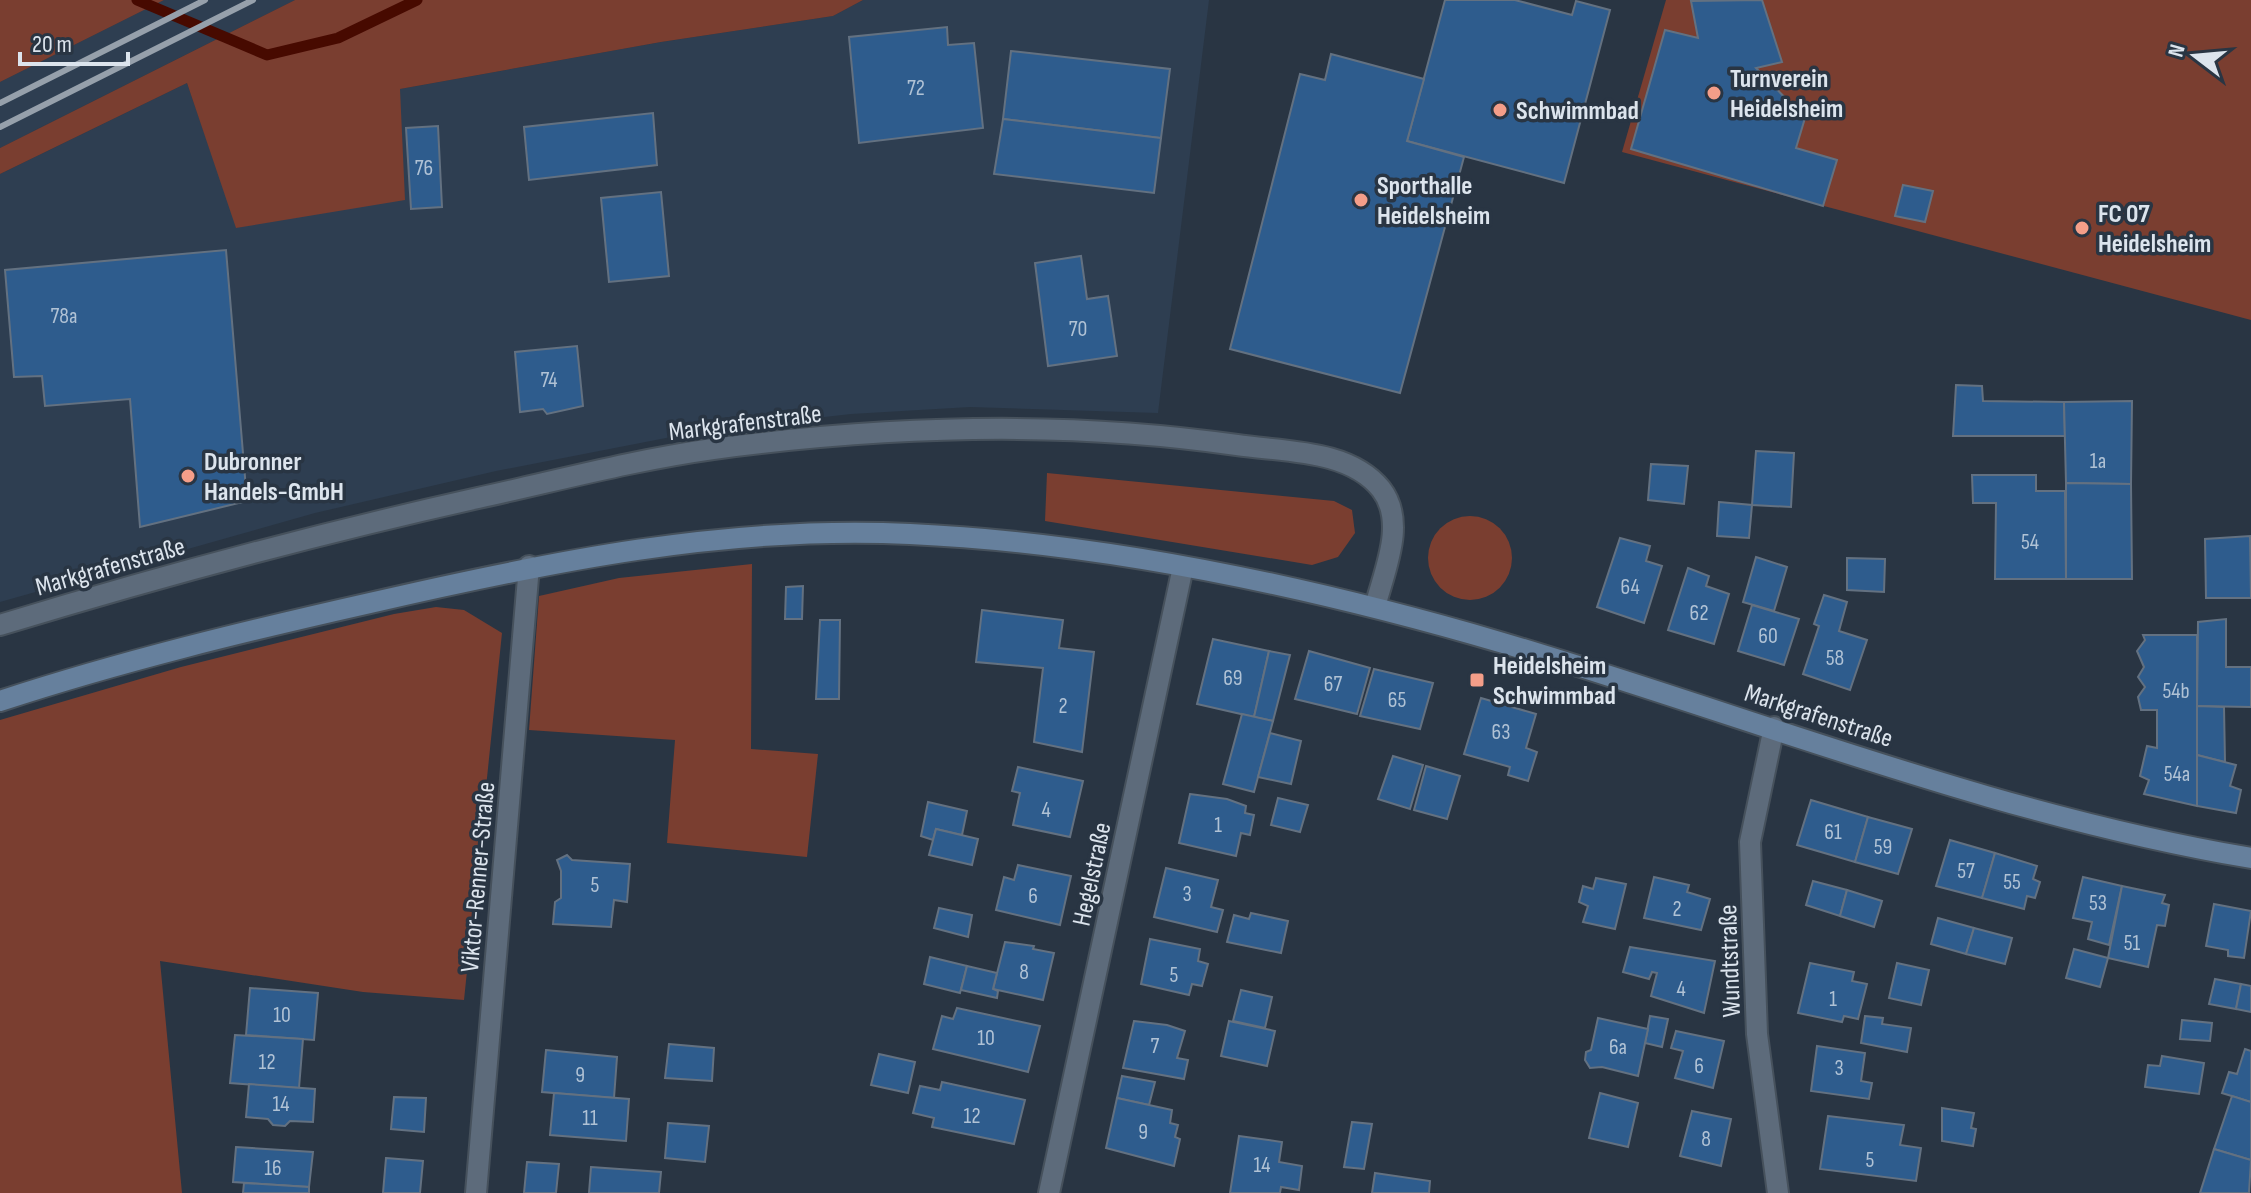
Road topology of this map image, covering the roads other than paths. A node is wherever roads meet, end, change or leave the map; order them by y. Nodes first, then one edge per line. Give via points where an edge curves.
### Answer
1 (529, 566) junction
2 (1183, 567) junction
3 (1375, 607) junction
4 (0, 625) edge
5 (0, 701) edge
6 (1774, 727) junction
7 (2251, 858) edge
8 (476, 1193) edge
9 (1049, 1193) edge
10 (1778, 1193) edge

1 - 2 street, Markgrafenstraße via 716,538 905,533 1008,541
1 - 5 street, Markgrafenstraße via 190,644
1 - 8 street, Viktor-Renner-Straße
2 - 3 street, Markgrafenstraße
2 - 9 street, Hegelstraße
3 - 4 street, Markgrafenstraße via 1394,532 1392,507 1360,469 1335,459 1176,437 980,428 851,434 607,468 322,533
3 - 6 street, Markgrafenstraße
6 - 7 street, Markgrafenstraße via 2158,843
6 - 10 street, Wundtstraße via 1750,842 1757,1034

